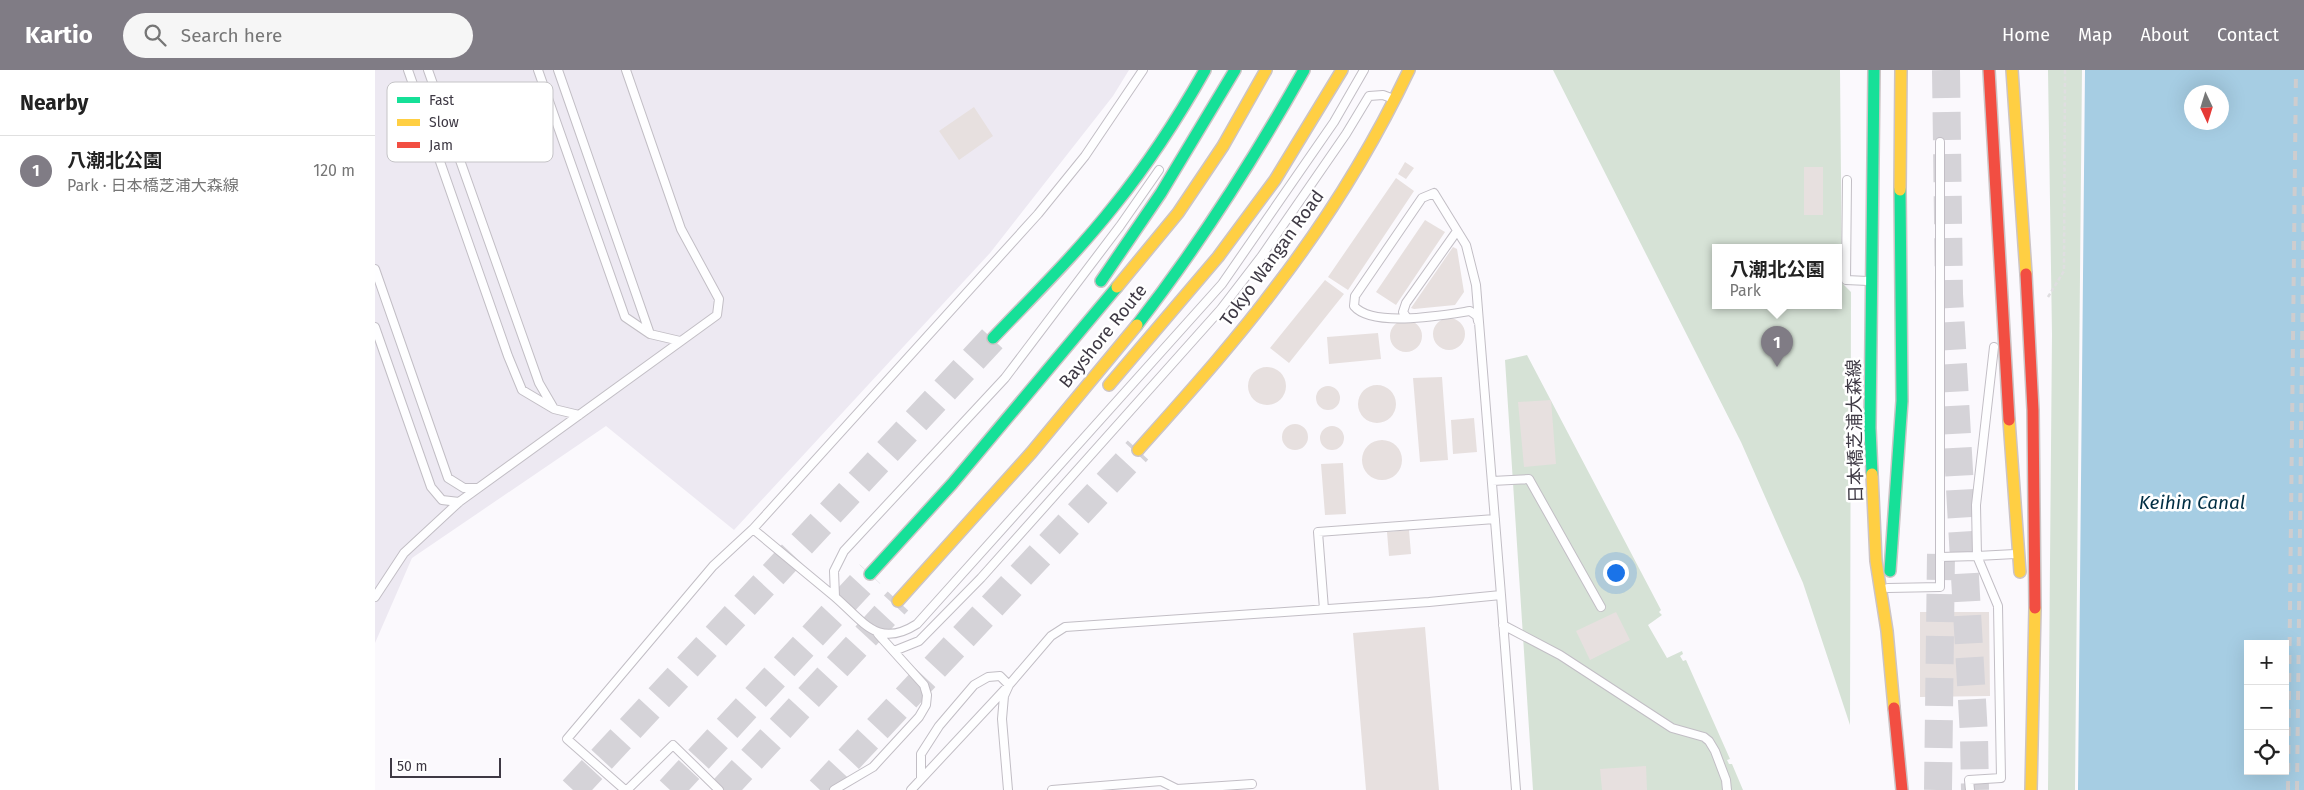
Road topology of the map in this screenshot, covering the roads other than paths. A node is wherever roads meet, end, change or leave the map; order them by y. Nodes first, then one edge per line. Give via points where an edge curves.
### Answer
1 (408, 70) edge
2 (428, 70) edge
3 (538, 70) edge
4 (558, 70) edge
5 (626, 70) edge
6 (1143, 70) edge
7 (1205, 70) edge
8 (1230, 70) edge
9 (1235, 70) edge
10 (1266, 70) edge
11 (1304, 70) edge
12 (1341, 70) edge
13 (1364, 70) edge
14 (1409, 70) edge
15 (1875, 70) edge
16 (1901, 70) edge
17 (1989, 70) edge
18 (2012, 70) edge
19 (412, 82) edge
20 (432, 82) edge
21 (542, 82) edge
22 (1216, 85) dead end
23 (1396, 99) junction
24 (553, 113) edge
25 (1940, 142) dead end
26 (440, 162) edge
27 (461, 162) edge
28 (1164, 164) dead end
29 (1847, 180) dead end
30 (1457, 231) junction
31 (375, 269) edge
32 (2001, 280) junction
33 (1873, 281) junction
34 (1095, 289) dead end
35 (1407, 318) junction
36 (1478, 321) junction
37 (375, 328) edge
38 (1067, 329) dead end
39 (650, 334) junction
40 (993, 338) tunnel mouth
41 (680, 342) junction
42 (1034, 388) junction
43 (1099, 395) dead end
44 (554, 409) junction
45 (579, 415) junction
46 (1079, 415) dead end
47 (1139, 450) tunnel mouth
48 (1491, 480) junction
49 (478, 488) junction
50 (990, 501) junction
51 (459, 502) junction
52 (1495, 519) junction
53 (753, 529) junction
54 (2019, 554) junction
55 (1977, 556) junction
56 (1940, 557) junction
57 (871, 574) tunnel mouth
58 (2021, 581) dead end
59 (1888, 588) junction
60 (1501, 595) junction
61 (375, 597) edge
62 (835, 597) junction
63 (898, 601) tunnel mouth
64 (1601, 607) dead end
65 (2023, 608) dead end
66 (1324, 609) junction
67 (1503, 626) junction
68 (1887, 631) junction
69 (878, 634) junction
70 (894, 651) junction
71 (1009, 685) junction
72 (2032, 754) junction
73 (921, 779) junction
74 (1252, 784) dead end
75 (626, 790) edge
76 (719, 790) edge
77 (834, 790) edge
78 (911, 790) edge
79 (1008, 790) edge
80 (1052, 790) edge
81 (1516, 790) edge
82 (1727, 790) edge
83 (1902, 790) edge
84 (1970, 790) edge
85 (2031, 790) edge

1 - 19 lane
2 - 20 lane
3 - 21 lane
4 - 39 lane
5 - 41 lane via 681,229 719,299 717,315
6 - 53 lane via 1085,156 1038,214
7 - 40 main road via 1148,161 1118,200
8 - 22 lane
9 - 34 main road via 1161,193
10 - 42 main road, Bayshore Route via 1223,146 1178,213
11 - 50 main road, Bayshore Route via 1233,191 1186,258 1127,336
12 - 43 main road via 1275,180 1218,257 1120,375
13 - 69 lane via 1334,122 1222,284 917,624 903,633
14 - 23 main road, Tokyo Wangan Road
15 - 33 main road, 日本橋芝浦大森線
16 - 59 main road via 1902,401
17 - 32 main road
18 - 72 main road via 2035,456
23 - 47 main road, Tokyo Wangan Road via 1375,138 1301,253 1257,312
23 - 70 lane via 1383,94 1369,96 1325,165 1221,309 981,578 919,642
24 - 39 lane via 625,317
25 - 56 lane
26 - 44 lane via 523,390
27 - 44 lane via 539,383
28 - 62 lane via 1005,378 844,551 834,571
29 - 33 lane via 1846,280
30 - 35 lane via 1406,303 1403,312
30 - 35 lane via 1434,193 1422,198 1355,296 1354,306 1368,316 1388,320
30 - 36 lane via 1466,245 1476,285
31 - 49 lane via 449,478 463,488
32 - 54 main road
32 - 55 lane via 1976,505
33 - 68 main road, 日本橋芝浦大森線 via 1869,428 1876,561
35 - 36 lane via 1470,311
36 - 48 lane
37 - 51 lane via 431,487 442,500
38 - 42 main road
39 - 41 lane
41 - 45 lane
42 - 57 main road, Bayshore Route
44 - 45 lane
45 - 49 lane
46 - 50 main road
48 - 52 lane
48 - 64 lane via 1529,479
49 - 51 lane
50 - 63 main road, Bayshore Route
51 - 61 lane via 403,553
52 - 60 lane
52 - 66 lane via 1318,532
53 - 62 lane
53 - 75 lane via 713,566 567,739
54 - 55 lane
54 - 58 main road
55 - 56 lane
55 - 84 lane via 1998,606 2001,778 1969,780
56 - 59 lane via 1940,587
59 - 68 main road
60 - 66 lane
60 - 67 lane
62 - 69 lane
65 - 72 main road
66 - 71 lane via 1065,627 1051,636
67 - 81 lane
67 - 82 lane via 1560,655 1672,728 1704,737 1715,751
68 - 83 main road, 日本橋芝浦大森線
69 - 70 lane
70 - 77 lane via 924,684 926,705 873,767
71 - 73 lane
71 - 73 lane via 1000,676 988,676 974,686 939,726 921,754
71 - 79 lane via 1002,709
72 - 85 main road
73 - 78 lane
74 - 80 lane via 1177,789 1161,782
75 - 76 lane via 673,745

